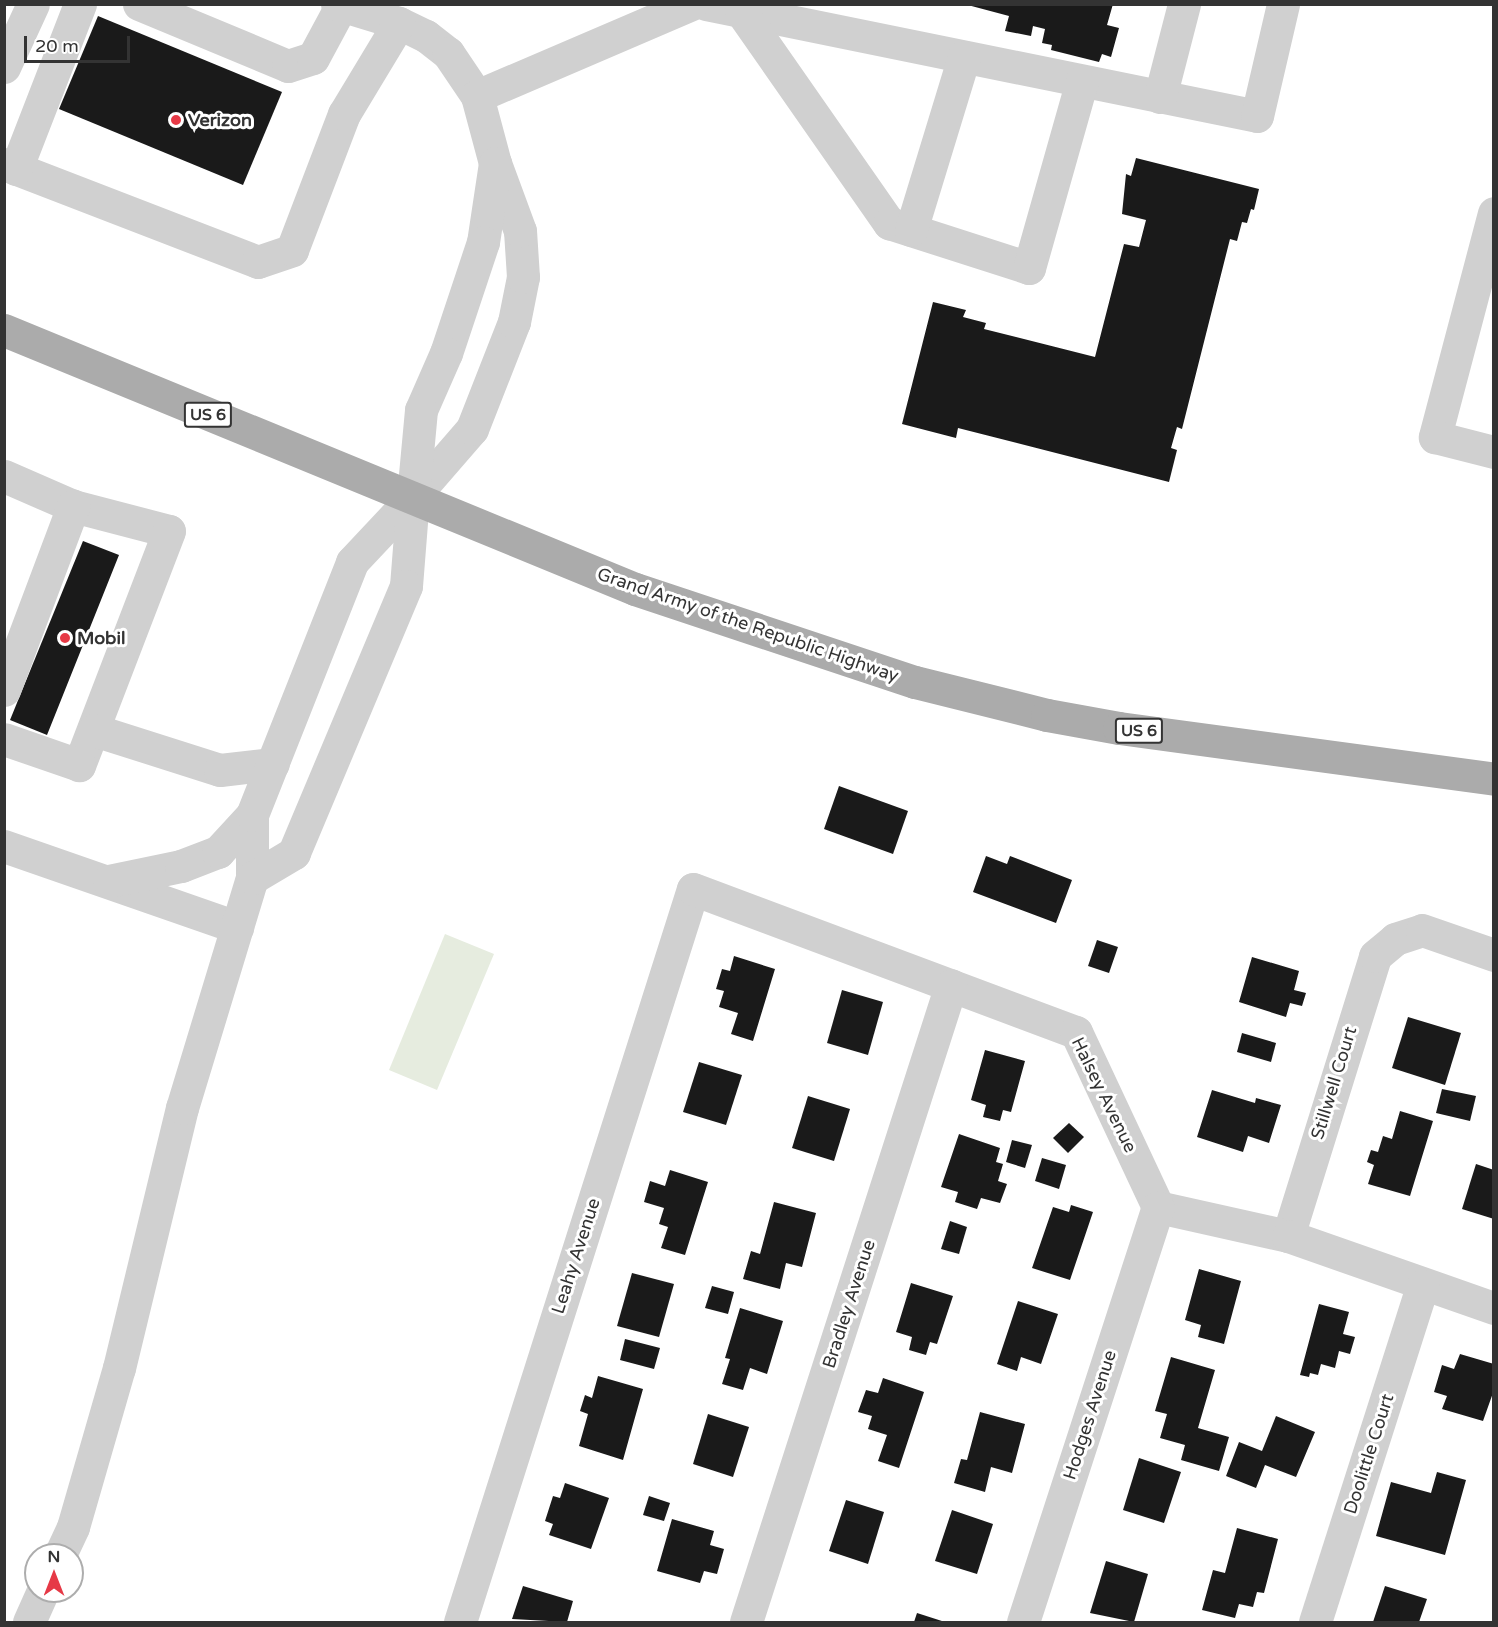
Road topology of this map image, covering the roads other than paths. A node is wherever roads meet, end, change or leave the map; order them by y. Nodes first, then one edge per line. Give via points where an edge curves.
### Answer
1 (33, 4) edge
2 (80, 4) edge
3 (139, 4) edge
4 (692, 4) edge
5 (706, 4) edge
6 (1185, 4) edge
7 (1283, 4) edge
8 (339, 5) edge
9 (741, 11) junction
10 (399, 23) junction
11 (964, 57) junction
12 (4, 67) edge
13 (1082, 81) junction
14 (477, 96) junction
15 (1160, 97) junction
16 (495, 163) junction
17 (10, 166) edge
18 (1494, 213) edge
19 (911, 230) junction
20 (4, 330) edge
21 (1494, 452) edge
22 (4, 476) edge
23 (413, 497) junction
24 (73, 506) junction
25 (4, 690) edge
26 (94, 730) junction
27 (4, 739) edge
28 (273, 764) junction
29 (1494, 779) edge
30 (252, 815) junction
31 (4, 846) edge
32 (252, 878) junction
33 (109, 881) junction
34 (693, 888) joint
35 (237, 927) junction
36 (1494, 955) edge
37 (951, 985) junction
38 (1158, 1207) junction
39 (1288, 1236) junction
40 (1422, 1286) junction
41 (1494, 1308) edge
42 (66, 1543) edge
43 (38, 1603) edge
44 (29, 1623) edge
45 (460, 1623) edge
46 (746, 1623) edge
47 (1023, 1623) edge
48 (1315, 1623) edge

1 - 12 street
2 - 17 street
3 - 8 street via 288,66 313,58
4 - 14 street
5 - 9 street
6 - 15 street
7 - 15 street via 1257,116
8 - 10 street
9 - 11 street
9 - 19 street via 889,223
10 - 14 street via 426,36 448,53
10 - 17 street via 344,114 292,250 258,262
11 - 13 street
11 - 19 street
13 - 15 street
13 - 19 street via 1029,268
14 - 16 street
16 - 23 street via 483,242 446,353 421,410
16 - 23 street via 520,231 523,277 514,322 472,429
18 - 21 street via 1435,437
20 - 23 main road, Grand Army of the Republic Highway / US 6
22 - 24 street
23 - 28 street via 352,562
23 - 29 main road, Grand Army of the Republic Highway / US 6 via 692,610 846,662 980,700 1188,739
23 - 32 street via 406,586 294,853
24 - 25 street
24 - 26 street via 169,531
26 - 27 street via 79,765
26 - 28 street via 220,770
28 - 30 street
30 - 32 street
30 - 33 street via 218,852 181,867
31 - 33 street
32 - 35 street
33 - 35 street
34 - 37 street, Halsey Avenue
34 - 45 street, Leahy Avenue
35 - 42 street via 182,1108 119,1368
36 - 39 street, Stillwell Court via 1431,931 1412,932 1380,949 1371,964
37 - 38 street, Halsey Avenue via 1076,1032
37 - 46 street, Bradley Avenue
38 - 39 street
38 - 47 street, Hodges Avenue
39 - 40 street
40 - 41 street
40 - 48 street, Doolittle Court
43 - 44 street

